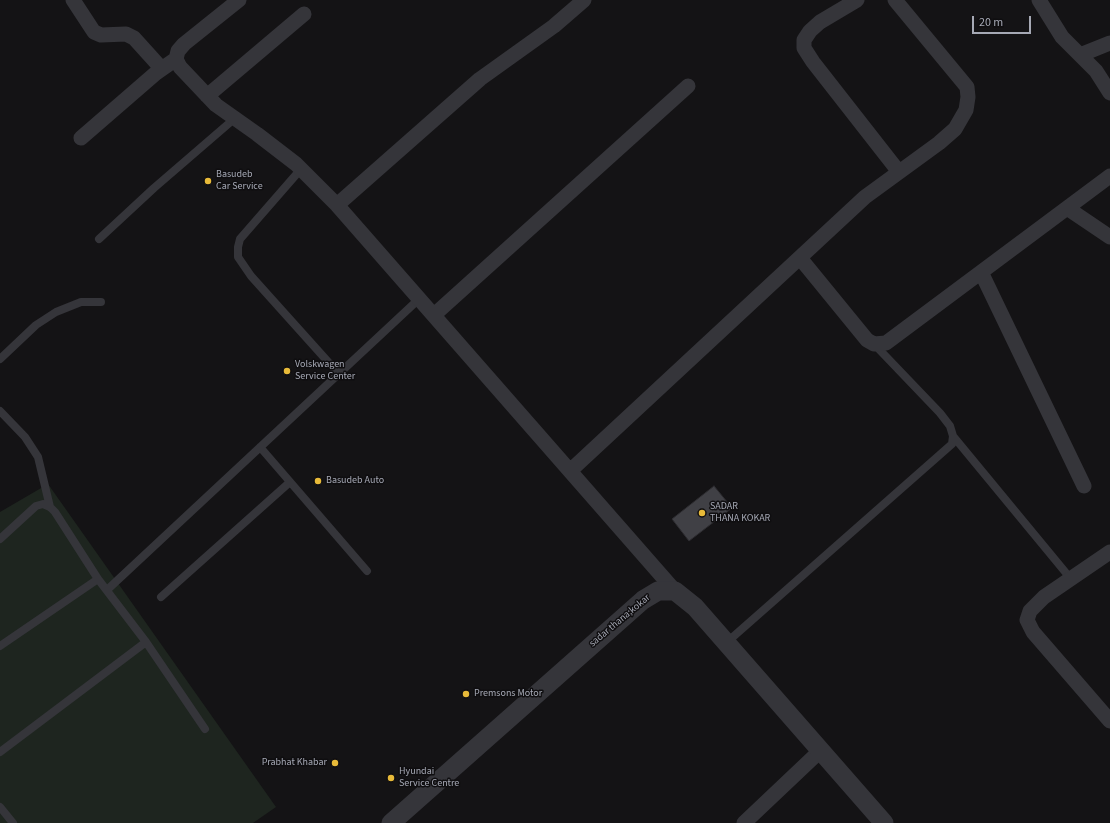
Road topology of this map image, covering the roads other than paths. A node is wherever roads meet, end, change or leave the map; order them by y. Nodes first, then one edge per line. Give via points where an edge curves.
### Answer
1 (73, 0) edge
2 (239, 0) edge
3 (584, 0) edge
4 (857, 0) edge
5 (895, 0) edge
6 (1039, 0) edge
7 (304, 14) dead end
8 (1110, 42) edge
9 (1080, 55) junction
10 (176, 59) junction
11 (162, 69) junction
12 (688, 86) dead end
13 (1110, 93) edge
14 (207, 96) junction
15 (234, 119) junction
16 (82, 138) dead end
17 (301, 170) junction
18 (900, 172) junction
19 (1110, 176) edge
20 (337, 205) junction
21 (1067, 208) junction
22 (1110, 237) edge
23 (99, 240) dead end
24 (800, 258) junction
25 (980, 272) junction
26 (419, 298) junction
27 (101, 302) dead end
28 (434, 315) junction
29 (874, 344) junction
30 (0, 360) edge
31 (338, 374) junction
32 (0, 411) edge
33 (953, 436) junction
34 (260, 447) junction
35 (570, 471) junction
36 (290, 482) junction
37 (1084, 486) dead end
38 (50, 507) junction
39 (0, 539) edge
40 (1110, 552) edge
41 (367, 571) dead end
42 (98, 579) junction
43 (1071, 579) junction
44 (107, 590) junction
45 (675, 591) junction
46 (161, 597) dead end
47 (146, 642) junction
48 (726, 643) junction
49 (0, 646) edge
50 (1110, 721) edge
51 (206, 729) dead end
52 (820, 751) junction
53 (0, 752) edge
54 (0, 807) edge
55 (13, 823) edge
56 (391, 823) edge
57 (744, 823) edge
58 (884, 823) edge

1 - 11 street via 94,32 101,35 126,34 134,38
2 - 10 street via 184,44
3 - 20 street via 554,26 480,79
4 - 18 street via 820,22 810,31 804,40 804,48
5 - 18 street via 961,79 967,87 968,97 966,110 955,129
6 - 9 street via 1062,37
7 - 14 street
8 - 9 street
9 - 13 street via 1096,71
10 - 11 street
10 - 14 street
11 - 16 street
12 - 28 street
14 - 15 street
15 - 17 street
15 - 23 lane via 154,188
17 - 20 street
17 - 31 lane via 240,239 238,257 251,276
18 - 24 street via 864,197
19 - 21 street
20 - 26 street
21 - 22 street
21 - 25 street
24 - 29 street via 867,340
24 - 35 street
25 - 29 street via 886,343
25 - 37 street
26 - 28 street
26 - 31 lane
27 - 30 lane via 81,302 56,312 36,325
28 - 35 street
29 - 33 lane via 940,413 950,426
31 - 34 lane
32 - 38 lane via 25,437 38,457
33 - 43 lane
33 - 48 lane via 952,444
34 - 36 lane
34 - 44 lane
35 - 45 street
36 - 41 lane
36 - 46 lane
38 - 39 lane via 43,504 36,506
38 - 42 lane
40 - 43 street
42 - 44 lane
42 - 49 lane
43 - 50 street via 1044,597 1030,611 1028,620 1033,632
44 - 47 lane
45 - 48 street via 695,607
45 - 56 street, sadar thana;kokar via 658,591 643,600
47 - 51 lane
47 - 53 lane
48 - 52 street
52 - 57 street
52 - 58 street
54 - 55 lane

